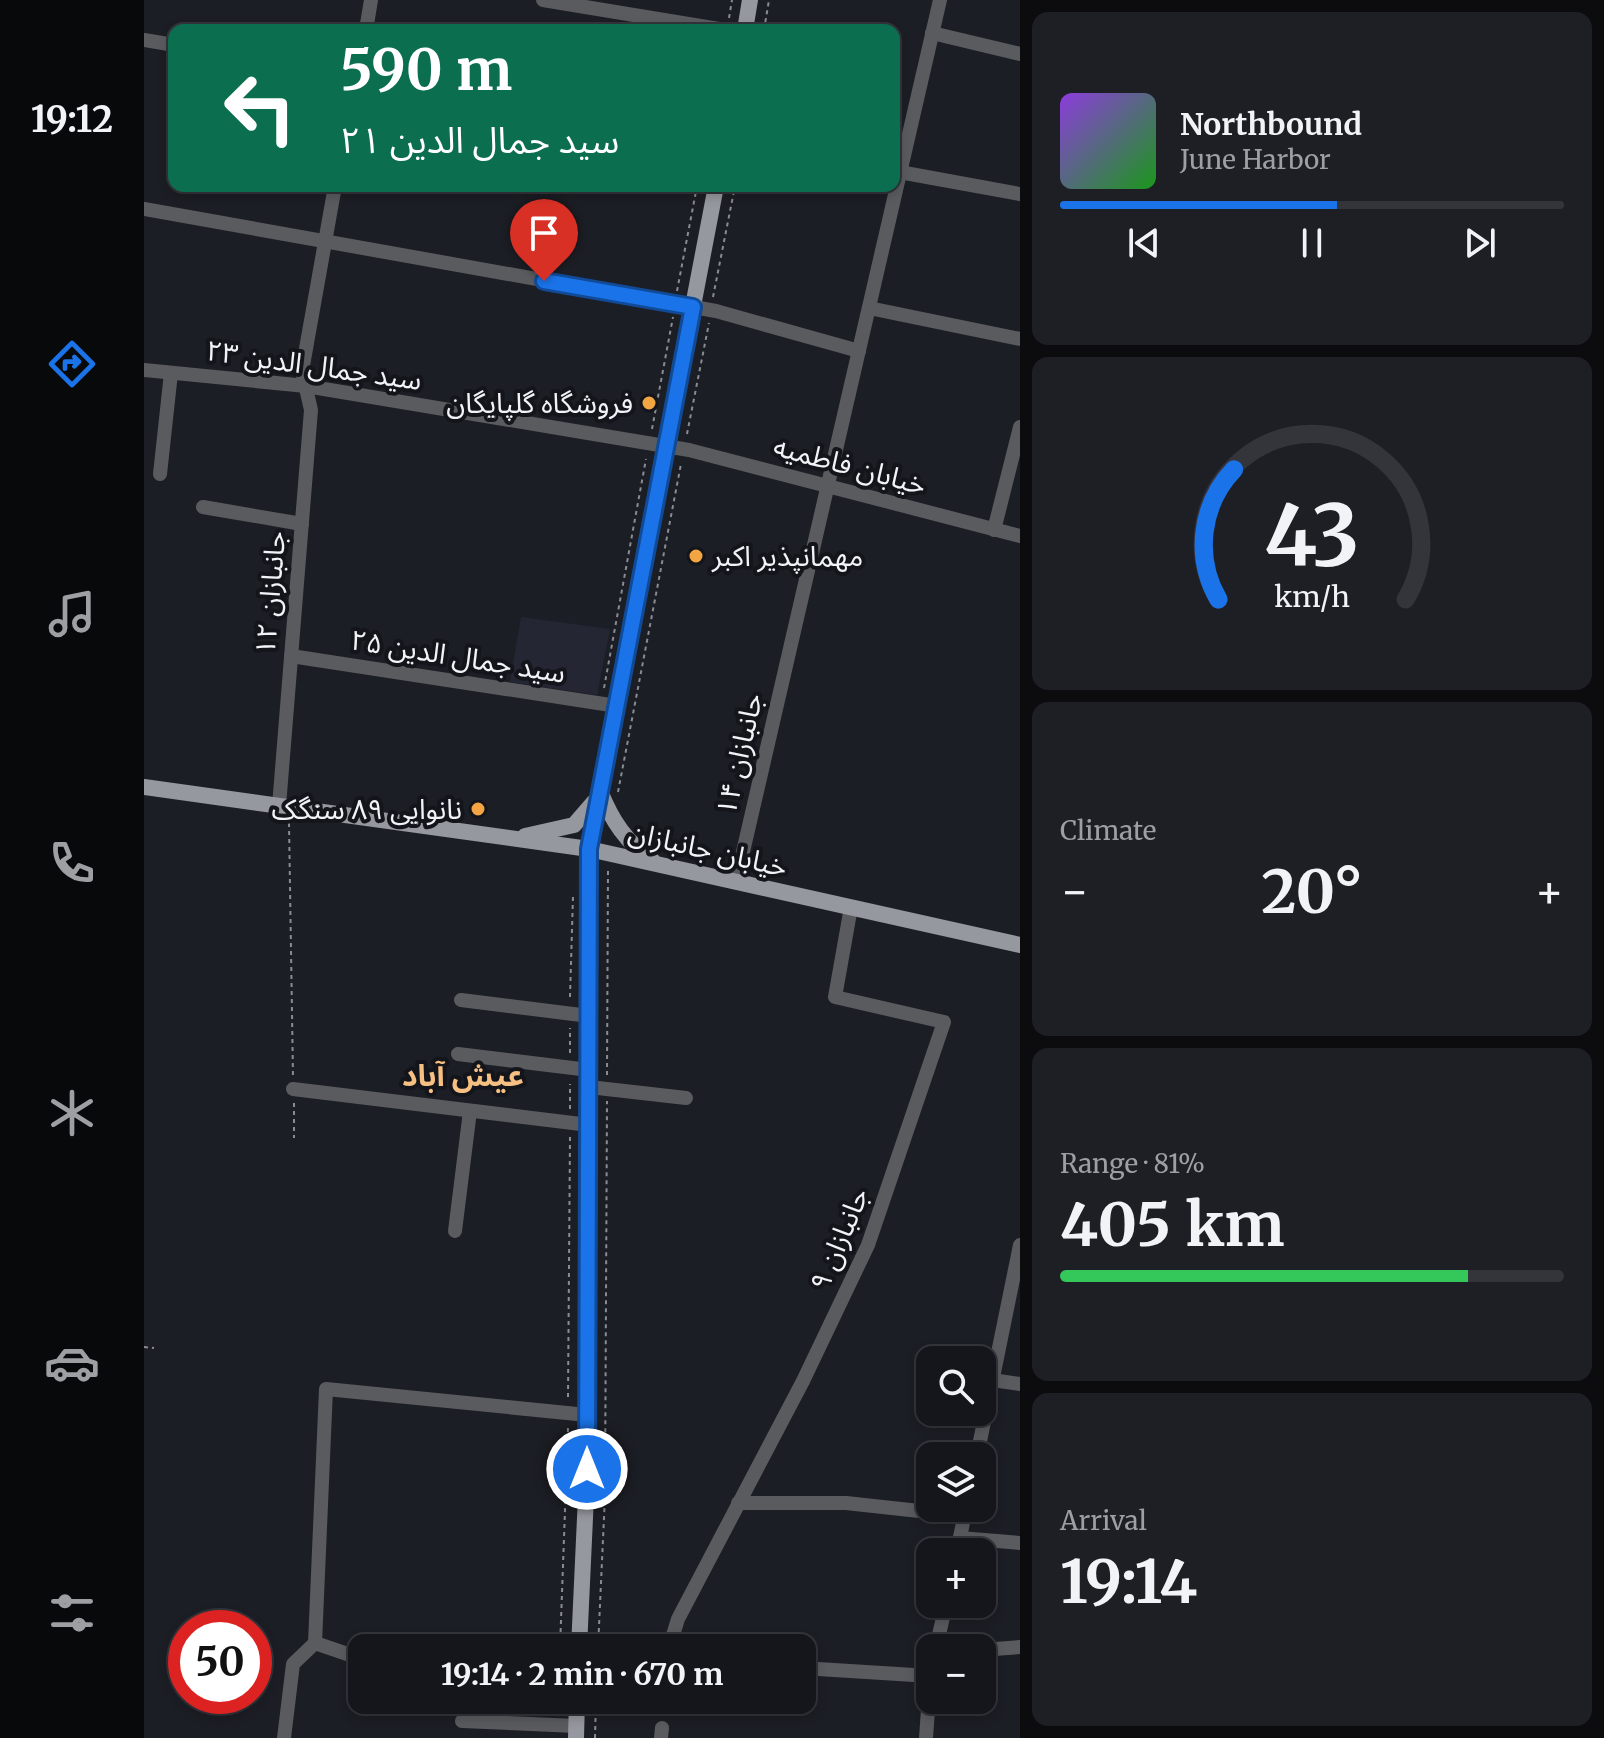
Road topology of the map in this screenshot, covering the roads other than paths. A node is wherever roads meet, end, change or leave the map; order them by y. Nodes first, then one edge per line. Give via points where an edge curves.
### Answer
1 (371, 0) edge
2 (543, 0) edge
3 (750, 0) edge
4 (940, 0) edge
5 (367, 24) edge
6 (689, 24) edge
7 (746, 24) edge
8 (932, 33) junction
9 (144, 40) edge
10 (168, 44) edge
11 (1020, 54) edge
12 (900, 164) edge
13 (900, 172) edge
14 (334, 192) edge
15 (715, 192) edge
16 (894, 192) edge
17 (1020, 194) edge
18 (144, 209) edge
19 (324, 241) junction
20 (693, 307) junction
21 (869, 308) junction
22 (1020, 339) edge
23 (859, 351) junction
24 (144, 370) edge
25 (171, 373) junction
26 (306, 386) junction
27 (1020, 427) edge
28 (667, 446) junction
29 (1016, 461) edge
30 (160, 474) dead end
31 (827, 486) junction
32 (203, 507) dead end
33 (302, 524) junction
34 (994, 530) junction
35 (1020, 536) edge
36 (291, 656) junction
37 (617, 706) junction
38 (144, 787) edge
39 (599, 790) junction
40 (284, 806) junction
41 (515, 839) junction
42 (589, 849) junction
43 (658, 864) junction
44 (736, 882) junction
45 (851, 907) junction
46 (1020, 945) edge
47 (461, 1000) dead end
48 (589, 1016) junction
49 (458, 1054) dead end
50 (589, 1070) junction
51 (589, 1087) junction
52 (293, 1089) road end
53 (686, 1098) dead end
54 (470, 1111) junction
55 (589, 1125) junction
56 (455, 1231) dead end
57 (1019, 1255) edge
58 (996, 1361) edge
59 (996, 1381) edge
60 (1020, 1384) edge
61 (587, 1415) junction
62 (738, 1503) junction
63 (916, 1508) edge
64 (1020, 1543) edge
65 (996, 1544) edge
66 (579, 1634) edge
67 (673, 1634) edge
68 (315, 1643) junction
69 (1020, 1647) edge
70 (996, 1649) edge
71 (348, 1654) edge
72 (816, 1669) edge
73 (916, 1677) edge
74 (928, 1714) edge
75 (462, 1721) dead end
76 (576, 1732) edge
77 (284, 1738) edge
78 (926, 1738) edge

1 - 5 street
2 - 6 street
3 - 7 main road
4 - 8 street, جانبازان ۱۴
8 - 11 street
8 - 12 street, جانبازان ۱۴
9 - 10 street
13 - 17 street
14 - 19 street, جانبازان ۱۲
15 - 20 main road
16 - 21 street, جانبازان ۱۴
18 - 19 street
19 - 20 street
19 - 26 street, جانبازان ۱۲ via 302,371
20 - 23 street
20 - 28 main road
21 - 22 street
21 - 23 street, جانبازان ۱۴
23 - 31 street, جانبازان ۱۴
24 - 25 street, سید جمال الدین ۲۳
25 - 26 street, سید جمال الدین ۲۳
25 - 30 street
26 - 28 street, سید جمال الدین ۲۳
26 - 33 street, جانبازان ۱۲ via 311,410
27 - 29 street
28 - 31 street, خیابان فاطمیه
28 - 37 main road
29 - 34 street
31 - 34 street, خیابان فاطمیه
31 - 44 street, جانبازان ۱۴
32 - 33 street
33 - 36 street, جانبازان ۱۲
34 - 35 street, خیابان فاطمیه
36 - 37 street, سید جمال الدین ۲۵
36 - 40 street, جانبازان ۱۲
37 - 39 main road
38 - 40 main road, خیابان جانبازان
39 - 41 main road via 574,825
39 - 42 main road
39 - 43 main road via 613,822 636,849
40 - 41 main road, خیابان جانبازان
41 - 42 main road, خیابان جانبازان
42 - 43 main road, خیابان جانبازان
42 - 48 main road
43 - 44 main road, خیابان جانبازان
44 - 45 main road, خیابان جانبازان
45 - 46 main road, خیابان جانبازان
45 - 62 street, جانبازان ۹ via 835,997 944,1022 868,1245
47 - 48 street
48 - 50 main road
49 - 50 street
50 - 51 main road
51 - 53 street
51 - 55 main road
52 - 54 street
54 - 55 street
54 - 56 street
55 - 61 main road
57 - 58 street
59 - 60 street
61 - 66 main road
61 - 68 street via 326,1389
62 - 63 street
62 - 67 street, جانبازان ۹
64 - 65 street
68 - 71 street
68 - 77 street via 293,1664
69 - 70 street
72 - 73 street
74 - 78 street
75 - 76 street

